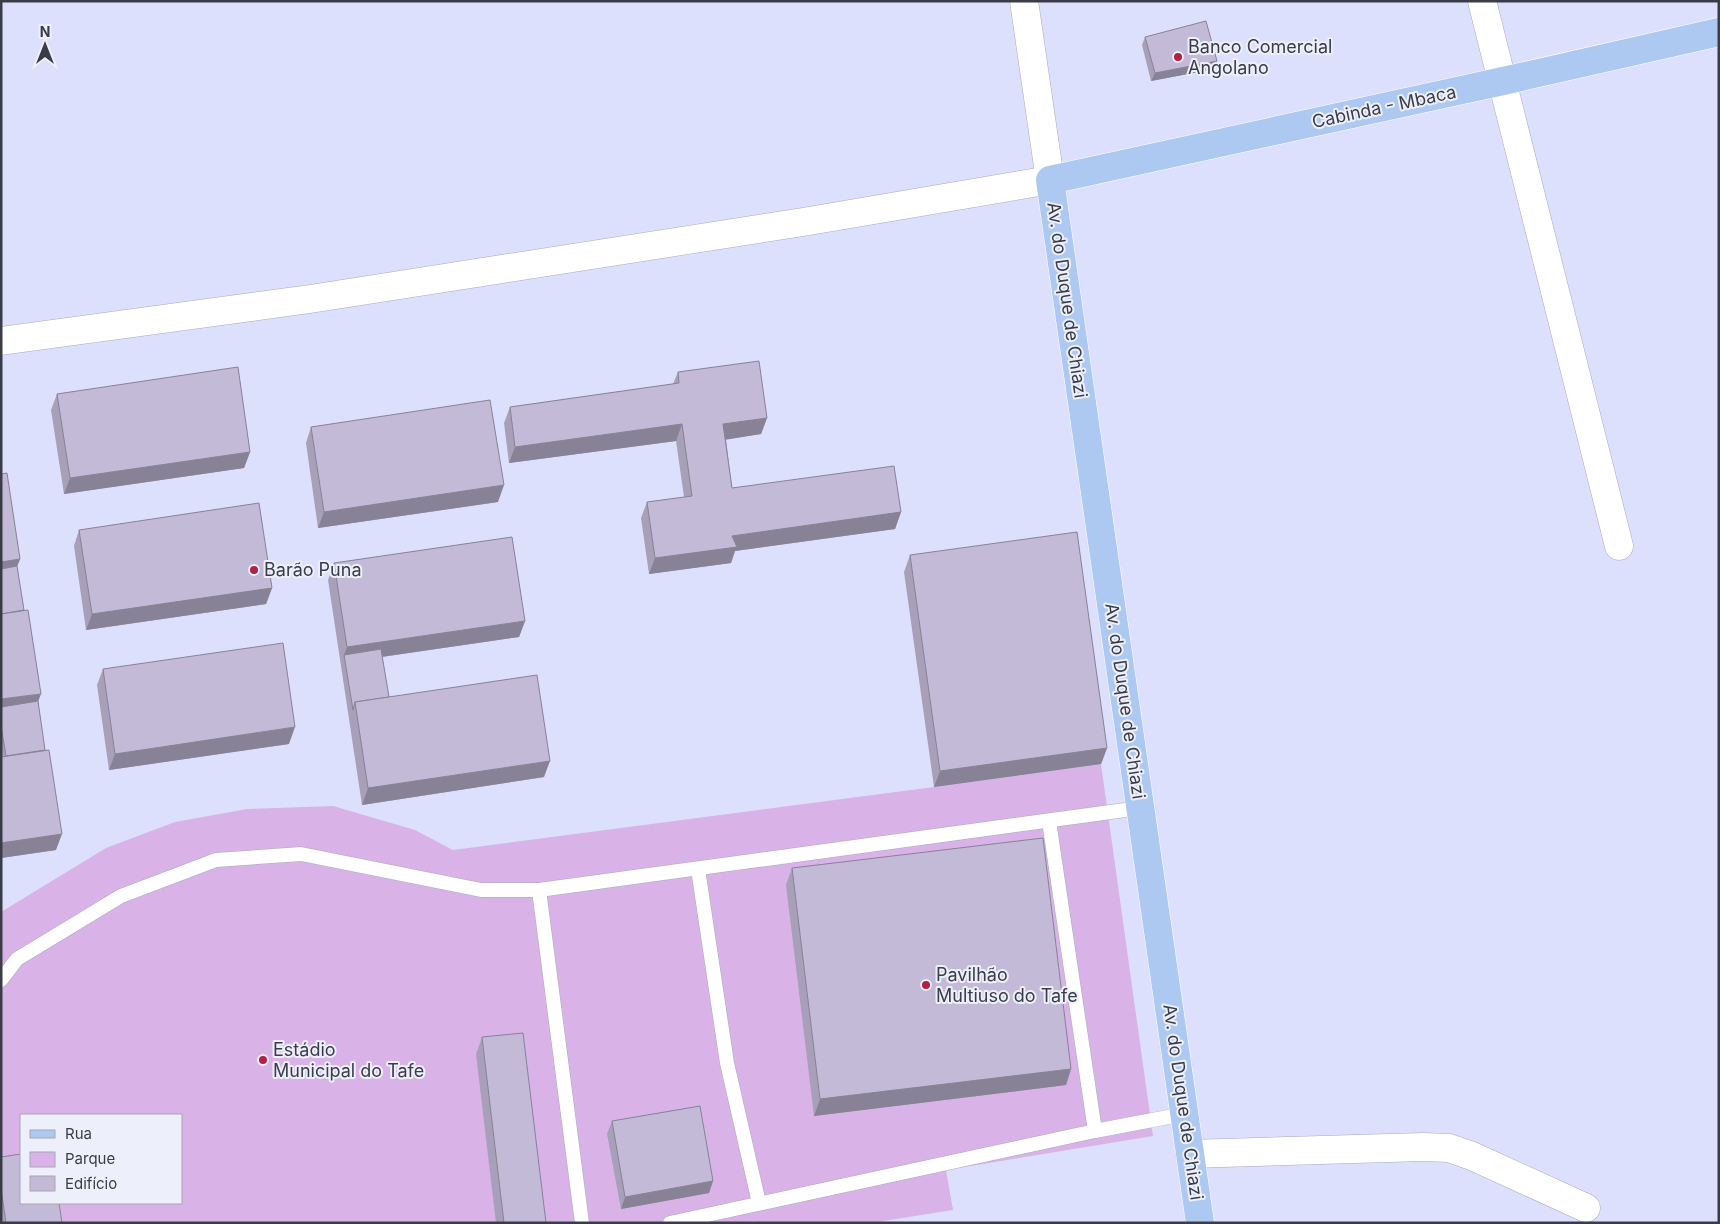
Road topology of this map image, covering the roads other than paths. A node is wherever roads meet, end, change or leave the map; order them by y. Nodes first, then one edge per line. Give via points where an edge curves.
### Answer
1 (1024, 1) edge
2 (1482, 1) edge
3 (1719, 32) edge
4 (1503, 81) junction
5 (1050, 180) junction
6 (1, 341) edge
7 (1619, 546) dead end
8 (1140, 808) junction
9 (1049, 821) junction
10 (698, 869) junction
11 (539, 890) junction
12 (1, 980) edge
13 (1184, 1114) junction
14 (1095, 1131) junction
15 (1190, 1154) junction
16 (759, 1203) junction
17 (1586, 1208) dead end
18 (582, 1223) edge
19 (670, 1223) edge
20 (1200, 1223) edge

1 - 5 street
2 - 4 street
3 - 4 main road, Cabinda - Mbaca
4 - 5 main road, Cabinda - Mbaca
4 - 7 street
5 - 6 street via 320,298
5 - 8 main road, Av. do Duque de Chiazi
8 - 9 lane
8 - 13 main road, Av. do Duque de Chiazi
9 - 10 lane
9 - 14 lane
10 - 11 lane
10 - 16 lane via 727,1063
11 - 12 lane via 481,890 301,854 216,860 121,896 17,959
11 - 18 lane
13 - 14 lane
13 - 15 main road, Av. do Duque de Chiazi
14 - 16 lane
15 - 17 street via 1449,1148
15 - 20 main road, Av. do Duque de Chiazi
16 - 19 lane

